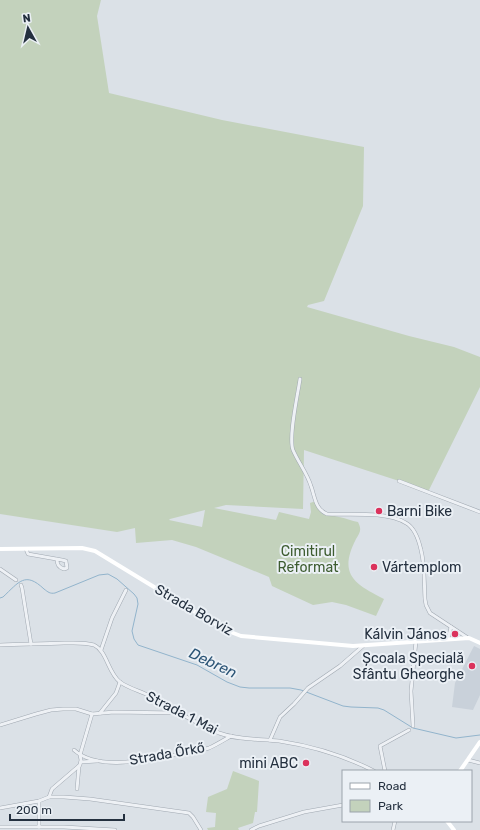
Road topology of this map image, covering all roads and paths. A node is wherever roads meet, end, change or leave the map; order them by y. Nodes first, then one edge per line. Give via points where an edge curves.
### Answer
1 (300, 379) dead end
2 (399, 481) dead end
3 (480, 512) edge
4 (26, 549) junction
5 (1, 550) edge
6 (57, 559) dead end
7 (0, 569) edge
8 (16, 580) dead end
9 (21, 585) dead end
10 (126, 590) dead end
11 (452, 626) junction
12 (469, 638) junction
13 (448, 639) junction
14 (416, 641) junction
15 (480, 643) edge
16 (31, 644) junction
17 (0, 645) edge
18 (363, 646) junction
19 (101, 650) junction
20 (120, 682) junction
21 (179, 713) junction
22 (92, 714) junction
23 (99, 714) junction
24 (0, 725) edge
25 (413, 726) dead end
26 (409, 730) dead end
27 (230, 736) junction
28 (270, 740) junction
29 (480, 742) edge
30 (74, 750) dead end
31 (80, 755) junction
32 (468, 760) junction
33 (100, 761) junction
34 (81, 762) junction
35 (480, 763) edge
36 (79, 766) junction
37 (372, 770) edge
38 (385, 770) edge
39 (461, 770) edge
40 (77, 789) dead end
41 (49, 797) junction
42 (39, 801) junction
43 (342, 805) edge
44 (0, 808) edge
45 (448, 822) edge
46 (39, 827) junction
47 (0, 828) edge
48 (115, 830) edge
49 (201, 830) edge
50 (251, 830) edge
51 (454, 830) edge

1 - 11 street via 292,447 311,485 319,509 327,514 379,515 408,524 422,551 426,605 430,613
2 - 3 street
4 - 5 main road, Strada Borviz
4 - 6 street via 28,554
4 - 18 main road, Strada Borviz via 82,548 95,551 200,615 241,636
7 - 8 street
9 - 16 street
10 - 19 street via 112,618
11 - 12 street
11 - 13 street
12 - 13 main road, Strada Borviz
12 - 15 main road
13 - 14 main road, Strada Borviz
14 - 18 main road, Strada Borviz
14 - 25 street via 411,691
16 - 17 street
16 - 19 street via 87,644
18 - 28 street via 308,688 280,718
19 - 20 street, Strada 1 Mai
20 - 21 street, Strada 1 Mai
20 - 23 street via 116,693
21 - 23 street
21 - 27 street, Strada 1 Mai
22 - 23 street
22 - 24 street via 76,709 51,710
22 - 31 street
26 - 38 street via 380,746
27 - 28 street, Strada 1 Mai
27 - 33 street, Strada Őrkő via 208,748 187,753 135,761
28 - 37 street, Strada 1 Mai via 327,752
29 - 32 main road
30 - 31 street, Strada Őrkő
31 - 33 street, Strada Őrkő
31 - 34 street
32 - 35 street
32 - 39 main road
33 - 34 street, Strada Őrkő
34 - 36 street
36 - 40 street
36 - 41 street via 52,789
41 - 42 street
41 - 49 street via 90,799 186,812
42 - 44 street
42 - 46 street
43 - 50 street via 304,812
45 - 51 main road
46 - 47 street
46 - 48 street

